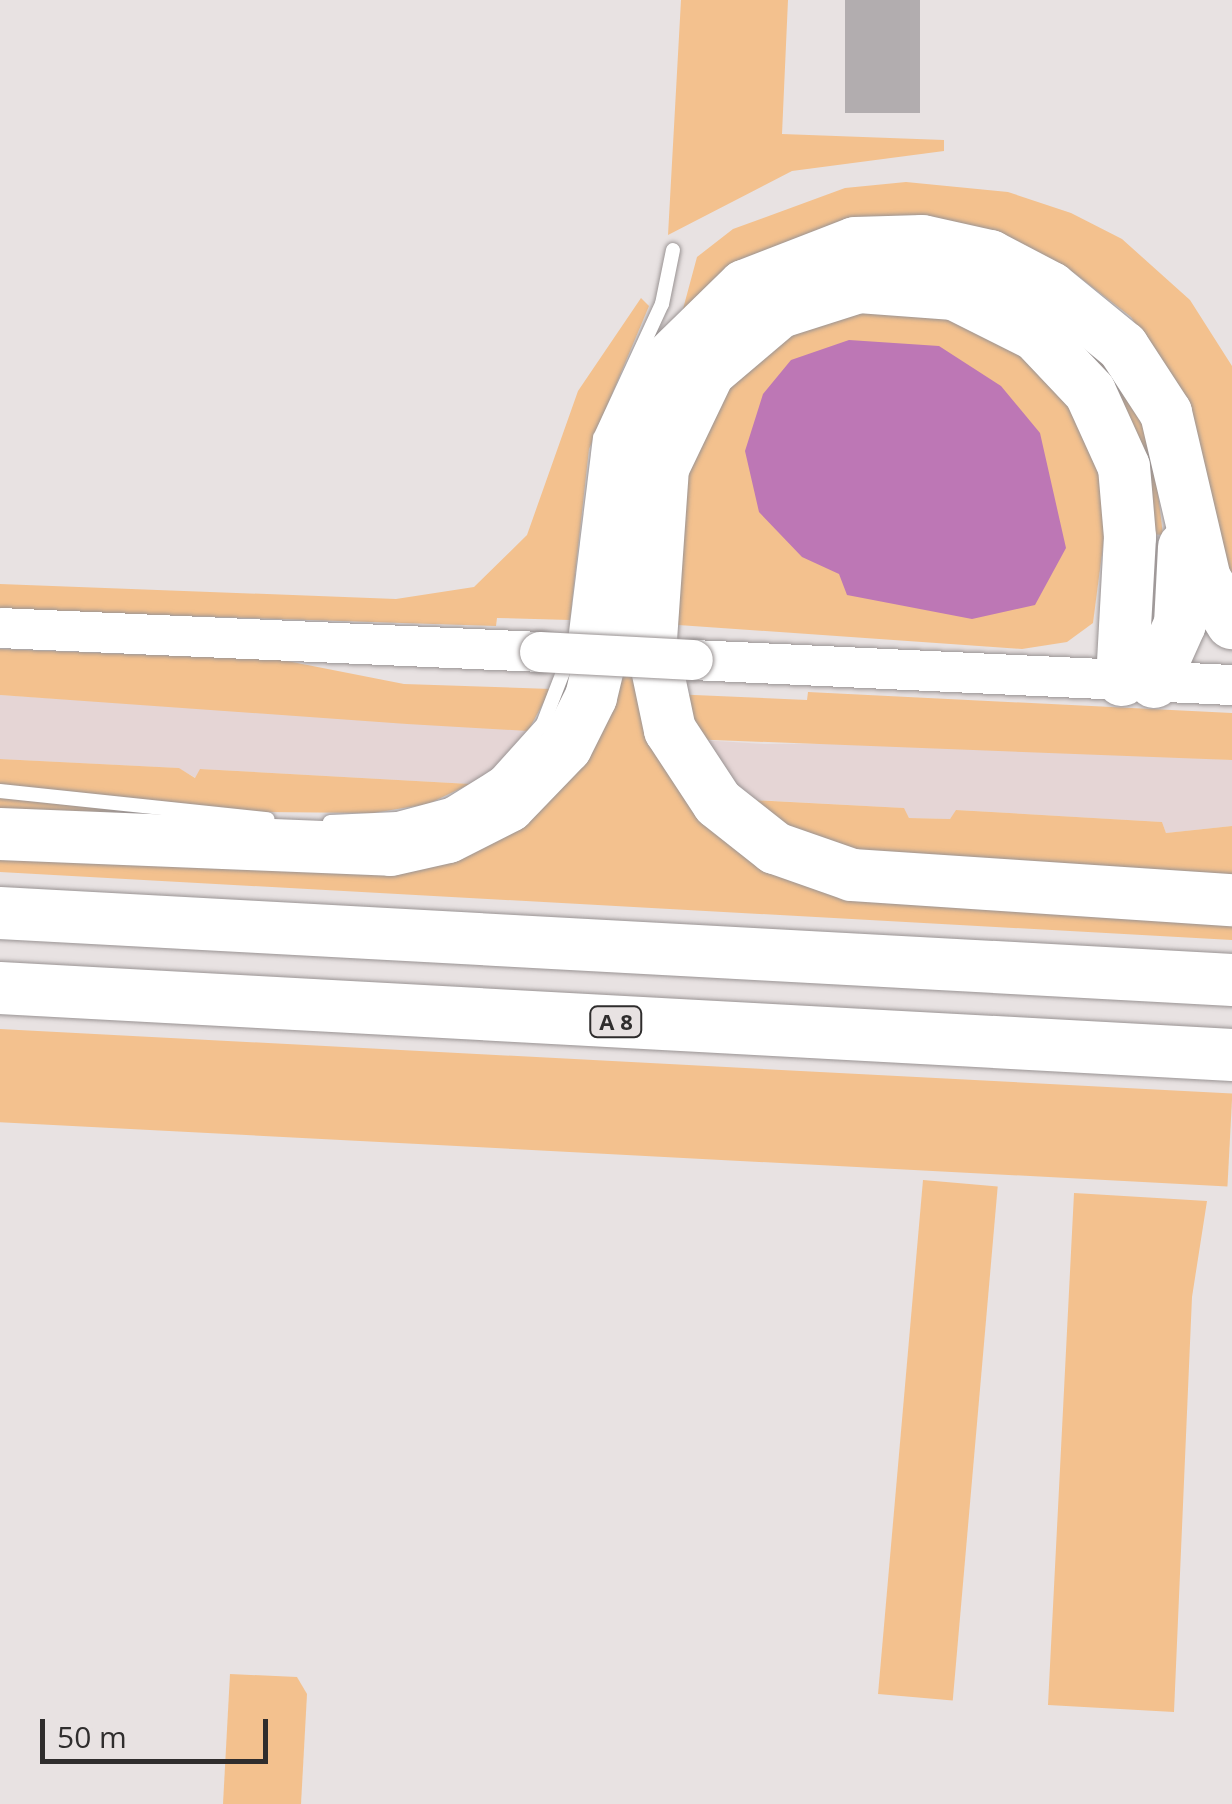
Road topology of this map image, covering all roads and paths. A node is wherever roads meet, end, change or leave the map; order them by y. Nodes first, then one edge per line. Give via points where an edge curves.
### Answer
1 (673, 250) dead end
2 (1189, 526) junction
3 (1232, 623) edge
4 (0, 628) edge
5 (1138, 682) junction
6 (1232, 685) edge
7 (0, 791) edge
8 (281, 820) dead end
9 (314, 821) dead end
10 (0, 834) edge
11 (1232, 900) edge
12 (0, 913) edge
13 (1232, 980) edge
14 (0, 988) edge
15 (1232, 1055) edge

1 - 9 lane via 662,304 600,438 575,640 543,724 511,763 449,805 397,819
2 - 3 highway via 1210,590
2 - 5 highway via 1180,624
2 - 10 highway via 1179,452 1155,389 1084,312 1021,270 957,247 836,247 728,297 654,381 619,474 608,626 591,696 560,756 508,806 448,837 390,850
4 - 5 main road, bridge
5 - 6 main road
5 - 11 highway via 1124,467 1090,392 1036,335 954,294 859,286 780,312 709,372 663,468 651,653 670,730 718,803 775,848 852,875
7 - 8 lane
12 - 13 highway
14 - 15 highway, A 8

